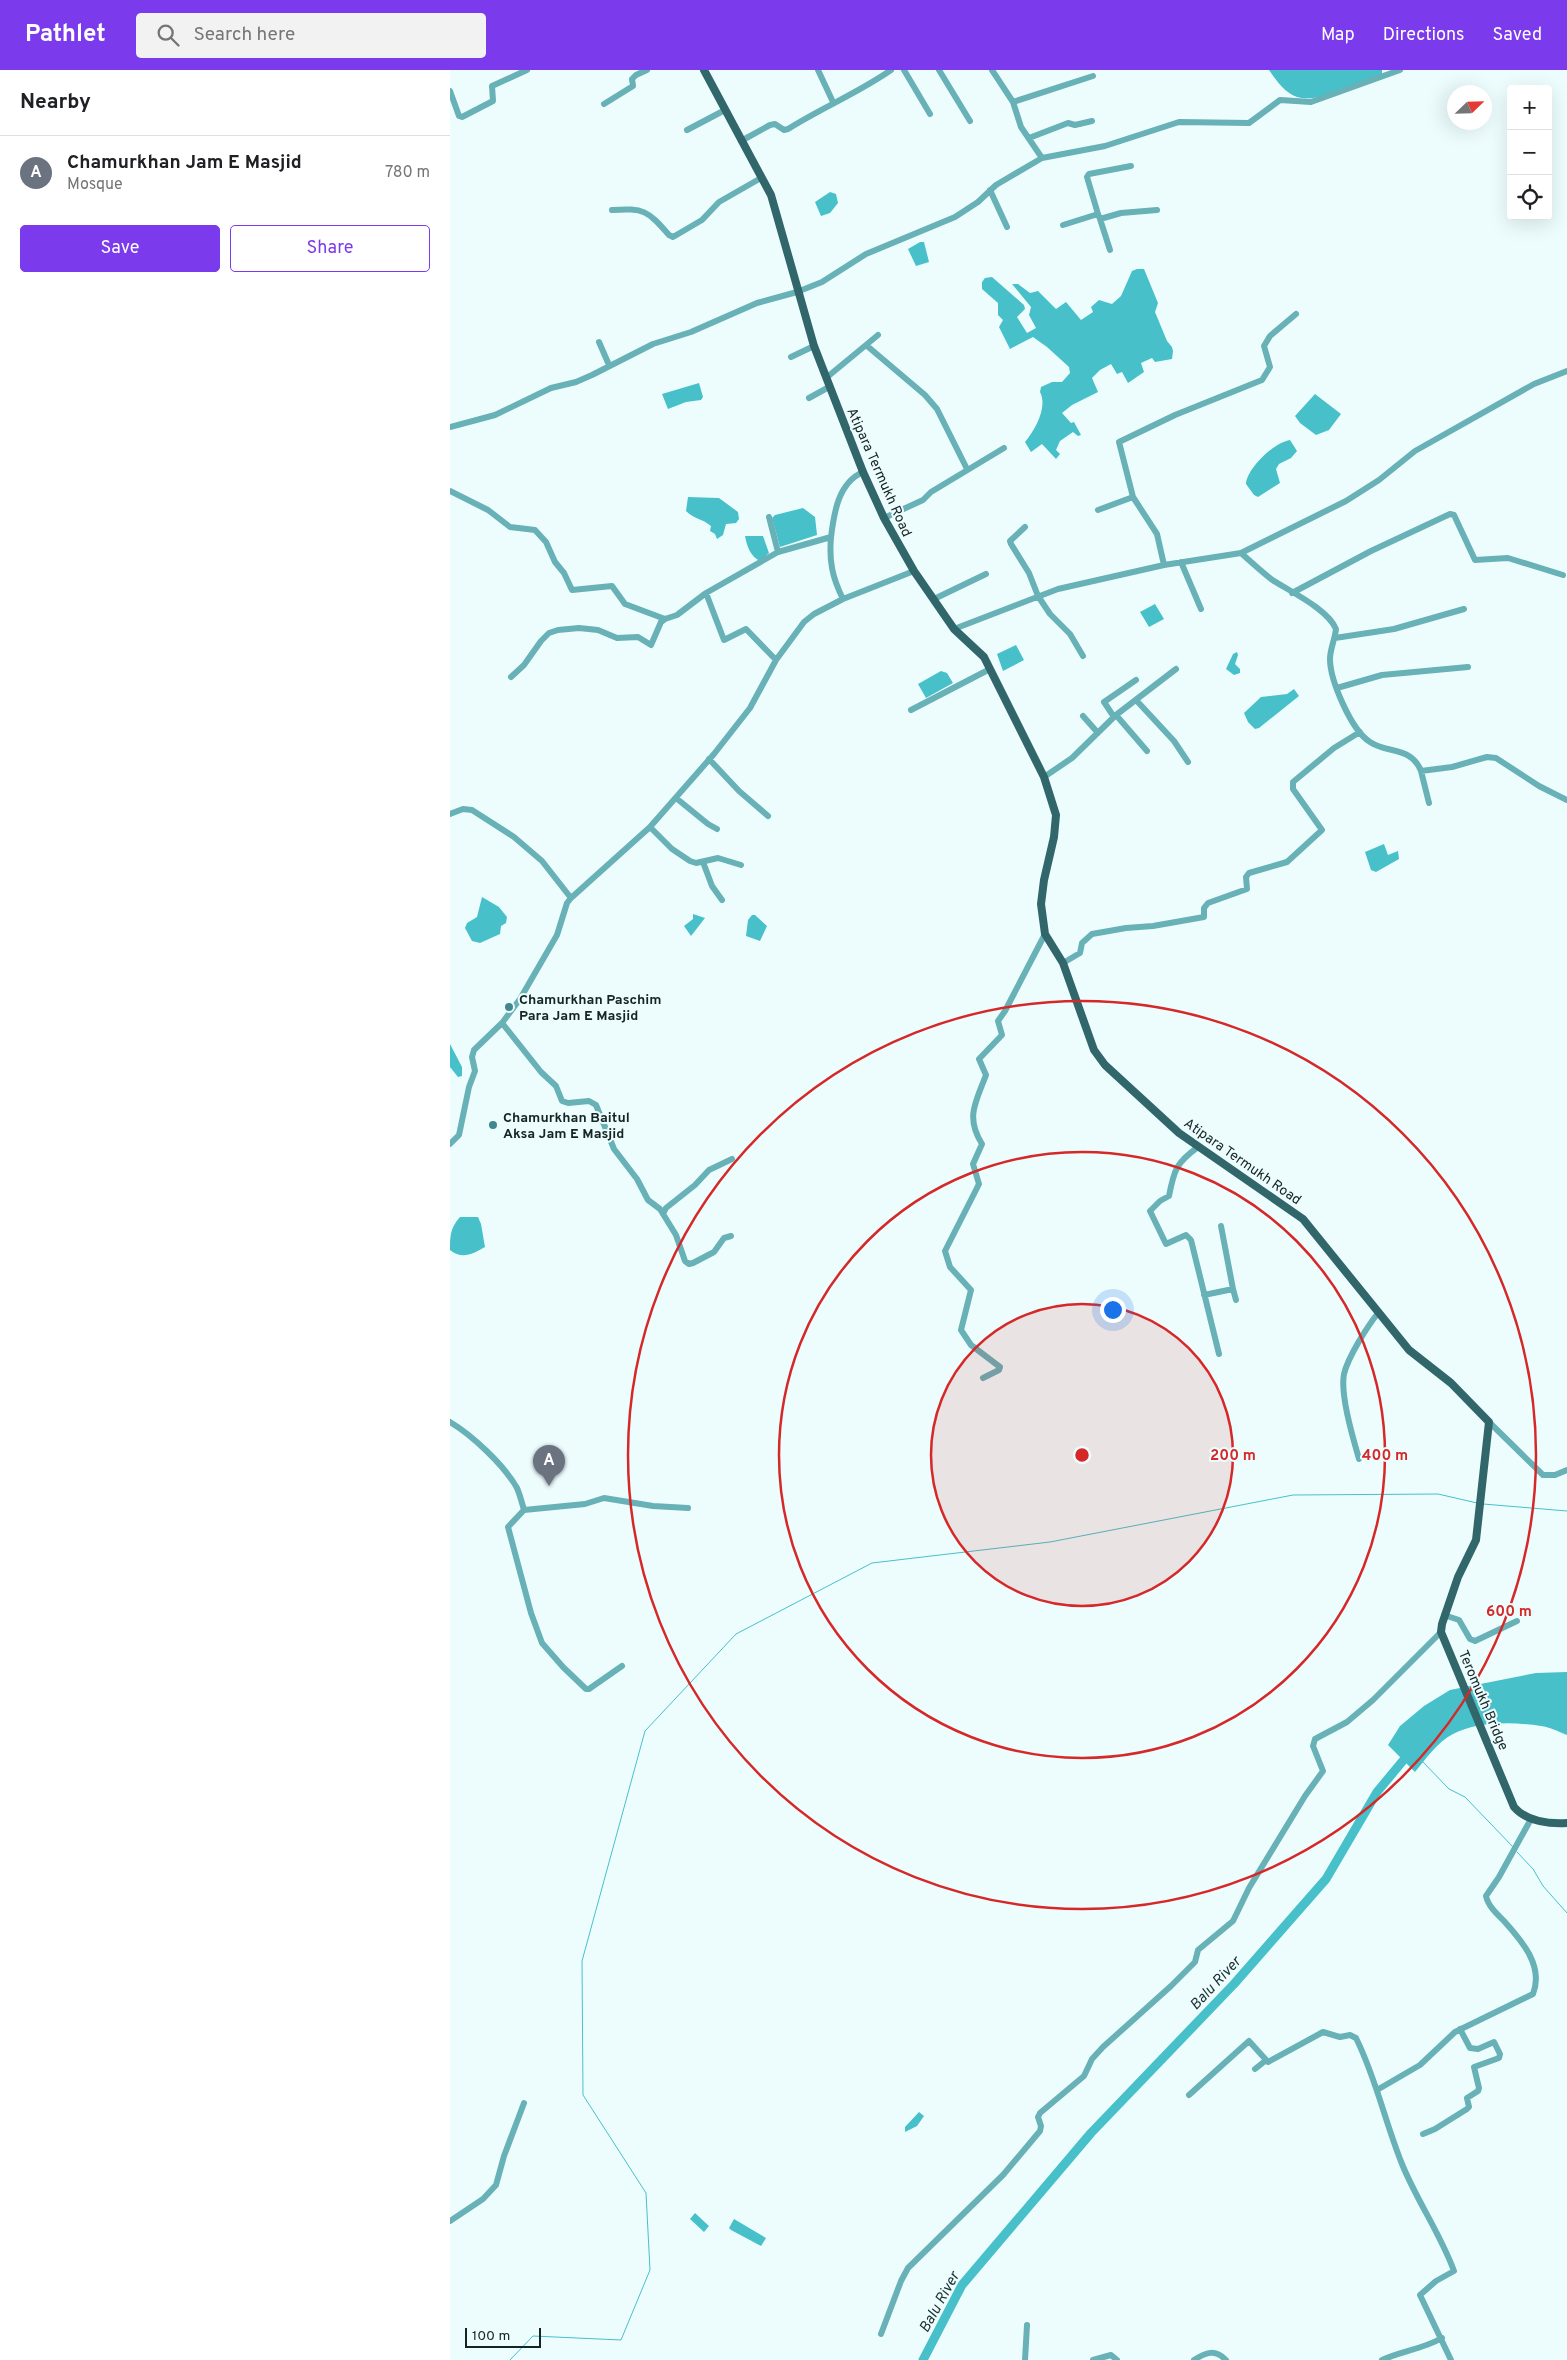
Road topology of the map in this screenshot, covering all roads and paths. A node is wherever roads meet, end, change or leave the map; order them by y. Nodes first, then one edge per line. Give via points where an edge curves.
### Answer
1 (527, 70) edge
2 (647, 70) edge
3 (704, 70) edge
4 (818, 70) edge
5 (890, 70) edge
6 (904, 70) edge
7 (939, 70) edge
8 (992, 70) edge
9 (1400, 70) edge
10 (1093, 76) dead end
11 (450, 91) edge
12 (833, 102) junction
13 (1013, 102) junction
14 (604, 104) dead end
15 (724, 110) junction
16 (930, 114) dead end
17 (970, 121) dead end
18 (1092, 121) dead end
19 (687, 130) dead end
20 (1029, 138) junction
21 (741, 141) junction
22 (1042, 158) junction
23 (1131, 166) dead end
24 (761, 178) junction
25 (990, 190) junction
26 (612, 210) dead end
27 (1158, 210) dead end
28 (1099, 216) junction
29 (1063, 225) dead end
30 (1008, 227) dead end
31 (1110, 250) dead end
32 (797, 292) junction
33 (1296, 314) dead end
34 (878, 335) dead end
35 (598, 342) dead end
36 (866, 345) junction
37 (814, 346) junction
38 (791, 357) dead end
39 (609, 365) junction
40 (1567, 371) edge
41 (826, 378) junction
42 (829, 388) junction
43 (809, 398) dead end
44 (450, 428) edge
45 (1004, 448) dead end
46 (967, 469) junction
47 (863, 472) junction
48 (450, 491) edge
49 (1133, 497) junction
50 (1098, 510) dead end
51 (769, 517) dead end
52 (884, 518) junction
53 (1025, 527) dead end
54 (831, 537) junction
55 (778, 552) junction
56 (1241, 553) junction
57 (1181, 562) junction
58 (1164, 565) junction
59 (914, 572) junction
60 (986, 574) dead end
61 (1563, 575) dead end
62 (706, 593) junction
63 (1292, 594) junction
64 (1038, 596) junction
65 (843, 599) junction
66 (934, 599) junction
67 (1201, 609) dead end
68 (1464, 609) dead end
69 (665, 619) junction
70 (954, 629) junction
71 (1335, 638) junction
72 (1083, 656) dead end
73 (776, 660) junction
74 (1468, 667) dead end
75 (990, 669) junction
76 (1176, 669) dead end
77 (512, 677) dead end
78 (1136, 680) dead end
79 (1337, 688) junction
80 (1136, 700) junction
81 (911, 710) dead end
82 (1083, 716) dead end
83 (1115, 716) junction
84 (1098, 732) junction
85 (1360, 732) junction
86 (1147, 751) dead end
87 (709, 759) junction
88 (1188, 762) dead end
89 (1421, 771) junction
90 (1044, 777) junction
91 (676, 798) junction
92 (1567, 800) edge
93 (1429, 803) dead end
94 (450, 814) edge
95 (768, 816) dead end
96 (650, 827) junction
97 (717, 829) dead end
98 (704, 862) junction
99 (741, 865) dead end
100 (571, 898) junction
101 (722, 900) dead end
102 (1045, 934) junction
103 (1063, 963) junction
104 (502, 1023) junction
105 (450, 1144) edge
106 (1198, 1147) junction
107 (732, 1160) dead end
108 (663, 1214) junction
109 (1221, 1226) dead end
110 (731, 1236) dead end
111 (1233, 1289) junction
112 (1204, 1296) junction
113 (1236, 1300) dead end
114 (1378, 1313) junction
115 (1219, 1354) dead end
116 (984, 1378) dead end
117 (450, 1422) edge
118 (1489, 1422) junction
119 (1359, 1459) dead end
120 (1567, 1470) edge
121 (688, 1508) dead end
122 (524, 1510) junction
123 (1444, 1615) junction
124 (1517, 1621) dead end
125 (1441, 1632) junction
126 (622, 1666) dead end
127 (1531, 1819) junction
128 (1567, 1823) edge
129 (1460, 2030) junction
130 (1265, 2060) junction
131 (1255, 2069) dead end
132 (1377, 2090) junction
133 (1189, 2095) dead end
134 (524, 2103) dead end
135 (1423, 2134) dead end
136 (450, 2221) edge
137 (1027, 2325) dead end
138 (881, 2334) dead end
139 (1442, 2338) junction
140 (1025, 2360) edge
141 (1093, 2360) edge
142 (1117, 2360) edge
143 (1194, 2360) edge
144 (1226, 2360) edge
145 (1382, 2360) edge
146 (1451, 2360) edge

1 - 11 street via 492,86 493,101 462,117
2 - 14 street via 636,75 632,80 633,86
3 - 15 main road, Atipara Termukh Road
4 - 12 street
5 - 12 street
6 - 16 street
7 - 17 street
8 - 13 street
9 - 22 street via 1311,102 1280,100 1249,123 1179,122 1105,146
10 - 13 street
12 - 21 street via 788,129 770,125
13 - 20 street
15 - 19 street
15 - 21 main road, Atipara Termukh Road
18 - 20 street via 1068,123
20 - 22 street
21 - 24 main road, Atipara Termukh Road
22 - 25 street
23 - 28 street via 1087,177
24 - 26 street via 718,202 702,220 673,237 647,212
24 - 32 main road, Atipara Termukh Road via 775,207
25 - 30 street
25 - 32 street via 955,217 866,254 822,282
27 - 28 street
28 - 29 street
28 - 31 street
32 - 37 main road, Atipara Termukh Road
32 - 39 street via 757,303
33 - 49 street via 1265,342 1263,349 1270,367 1262,380 1194,406 1119,442
34 - 36 street
35 - 39 street
36 - 41 street
36 - 46 street via 938,409
37 - 38 street
37 - 41 main road, Atipara Termukh Road
39 - 44 street via 495,415
40 - 56 street via 1534,384 1415,451 1346,501
41 - 42 main road, Atipara Termukh Road
42 - 43 street
42 - 47 main road, Atipara Termukh Road
45 - 46 street
46 - 52 street via 923,500
47 - 52 main road, Atipara Termukh Road
47 - 54 street via 846,484 835,512
48 - 69 street via 488,510 510,527 535,530 546,542 572,590 612,586 625,604
49 - 50 street
49 - 58 street via 1157,534
51 - 55 street
52 - 59 main road, Atipara Termukh Road
53 - 64 street via 1010,541 1029,572
54 - 55 street
54 - 65 street via 831,568
55 - 62 street
56 - 57 street
56 - 63 street
57 - 58 street
57 - 67 street
58 - 64 street
59 - 65 street
59 - 66 main road, Atipara Termukh Road
60 - 66 street
61 - 63 street via 1508,558 1475,560 1454,515 1450,514 1371,551
62 - 69 street via 677,615
62 - 73 street via 724,640 746,629
63 - 71 street via 1331,620 1336,629
64 - 70 street
64 - 72 street via 1070,634
65 - 73 street via 804,622
66 - 70 main road, Atipara Termukh Road
68 - 71 street via 1394,629
69 - 77 street via 651,645 638,637 617,638 598,630 579,628 549,633
70 - 75 main road, Atipara Termukh Road via 984,657
71 - 79 street via 1330,661
73 - 87 street via 750,708
74 - 79 street via 1382,675
75 - 81 street
75 - 90 main road, Atipara Termukh Road
76 - 80 street
78 - 83 street via 1104,702
79 - 85 street
80 - 83 street
80 - 88 street via 1174,741
82 - 84 street
83 - 84 street
83 - 86 street
84 - 90 street via 1072,758
85 - 89 street via 1372,743 1412,756
85 - 103 street via 1334,748 1293,782 1293,789 1322,830 1287,862 1249,873 1247,889 1208,903 1204,917 1092,934 1082,943 1080,953
87 - 91 street
87 - 95 street
89 - 92 street via 1487,757 1496,758
89 - 93 street
90 - 102 main road, Atipara Termukh Road via 1056,815 1041,904
91 - 96 street
91 - 97 street
94 - 100 street via 472,810 514,837 542,861
96 - 98 street via 679,854 690,861
96 - 100 street
98 - 99 street via 718,858
98 - 101 street via 712,886
100 - 104 street via 557,934 520,1000
102 - 103 main road, Atipara Termukh Road
102 - 116 street via 998,1021 1002,1035 979,1059 986,1075 972,1122 982,1144 973,1164 979,1184 945,1251 950,1267 971,1290 961,1330 971,1345 1000,1367
103 - 106 main road, Atipara Termukh Road via 1076,994 1086,1032 1105,1065 1179,1134
104 - 105 street via 472,1054 474,1075 458,1138
104 - 108 street via 556,1086 562,1101 589,1101 596,1105 614,1149 648,1200
106 - 112 street via 1175,1168 1169,1196 1150,1211 1166,1244 1186,1235 1189,1237
106 - 114 main road, Atipara Termukh Road via 1304,1219
107 - 108 street via 709,1170
108 - 110 street via 689,1264 714,1252 724,1238
109 - 111 street
111 - 112 street
111 - 113 street
112 - 115 street
114 - 118 main road, Atipara Termukh Road via 1409,1350 1451,1383
114 - 119 street via 1356,1347 1344,1375 1349,1422
117 - 122 street via 472,1437 510,1477
118 - 120 street via 1543,1475 1549,1477
118 - 123 main road via 1476,1534
121 - 122 street via 604,1498 585,1504
122 - 126 street via 508,1527 542,1643 586,1689
123 - 124 street via 1459,1620 1470,1639 1475,1641
123 - 125 main road
125 - 127 main road, Teromukh Bridge via 1514,1807
125 - 138 street via 1347,1722 1314,1739 1313,1746 1323,1771 1249,1888 1233,1921 1198,1950 1195,1962 1171,1986 1102,2047 1084,2076 1040,2114 1040,2131 1003,2175 908,2268
127 - 128 main road
127 - 129 street via 1486,1896 1529,1953 1536,1972 1533,1994
129 - 132 street via 1450,2035 1420,2065
129 - 135 street via 1470,2048 1478,2049 1494,2042 1499,2058 1474,2068 1479,2088 1467,2098 1469,2107
130 - 131 street
130 - 132 street via 1274,2059 1323,2032 1340,2037 1350,2035 1356,2038
130 - 133 street via 1249,2041
132 - 139 street via 1402,2164 1454,2271 1420,2295
134 - 136 street via 496,2185
137 - 140 street
139 - 145 street
139 - 146 street
141 - 142 street via 1111,2355
143 - 144 street via 1210,2353 1218,2353

